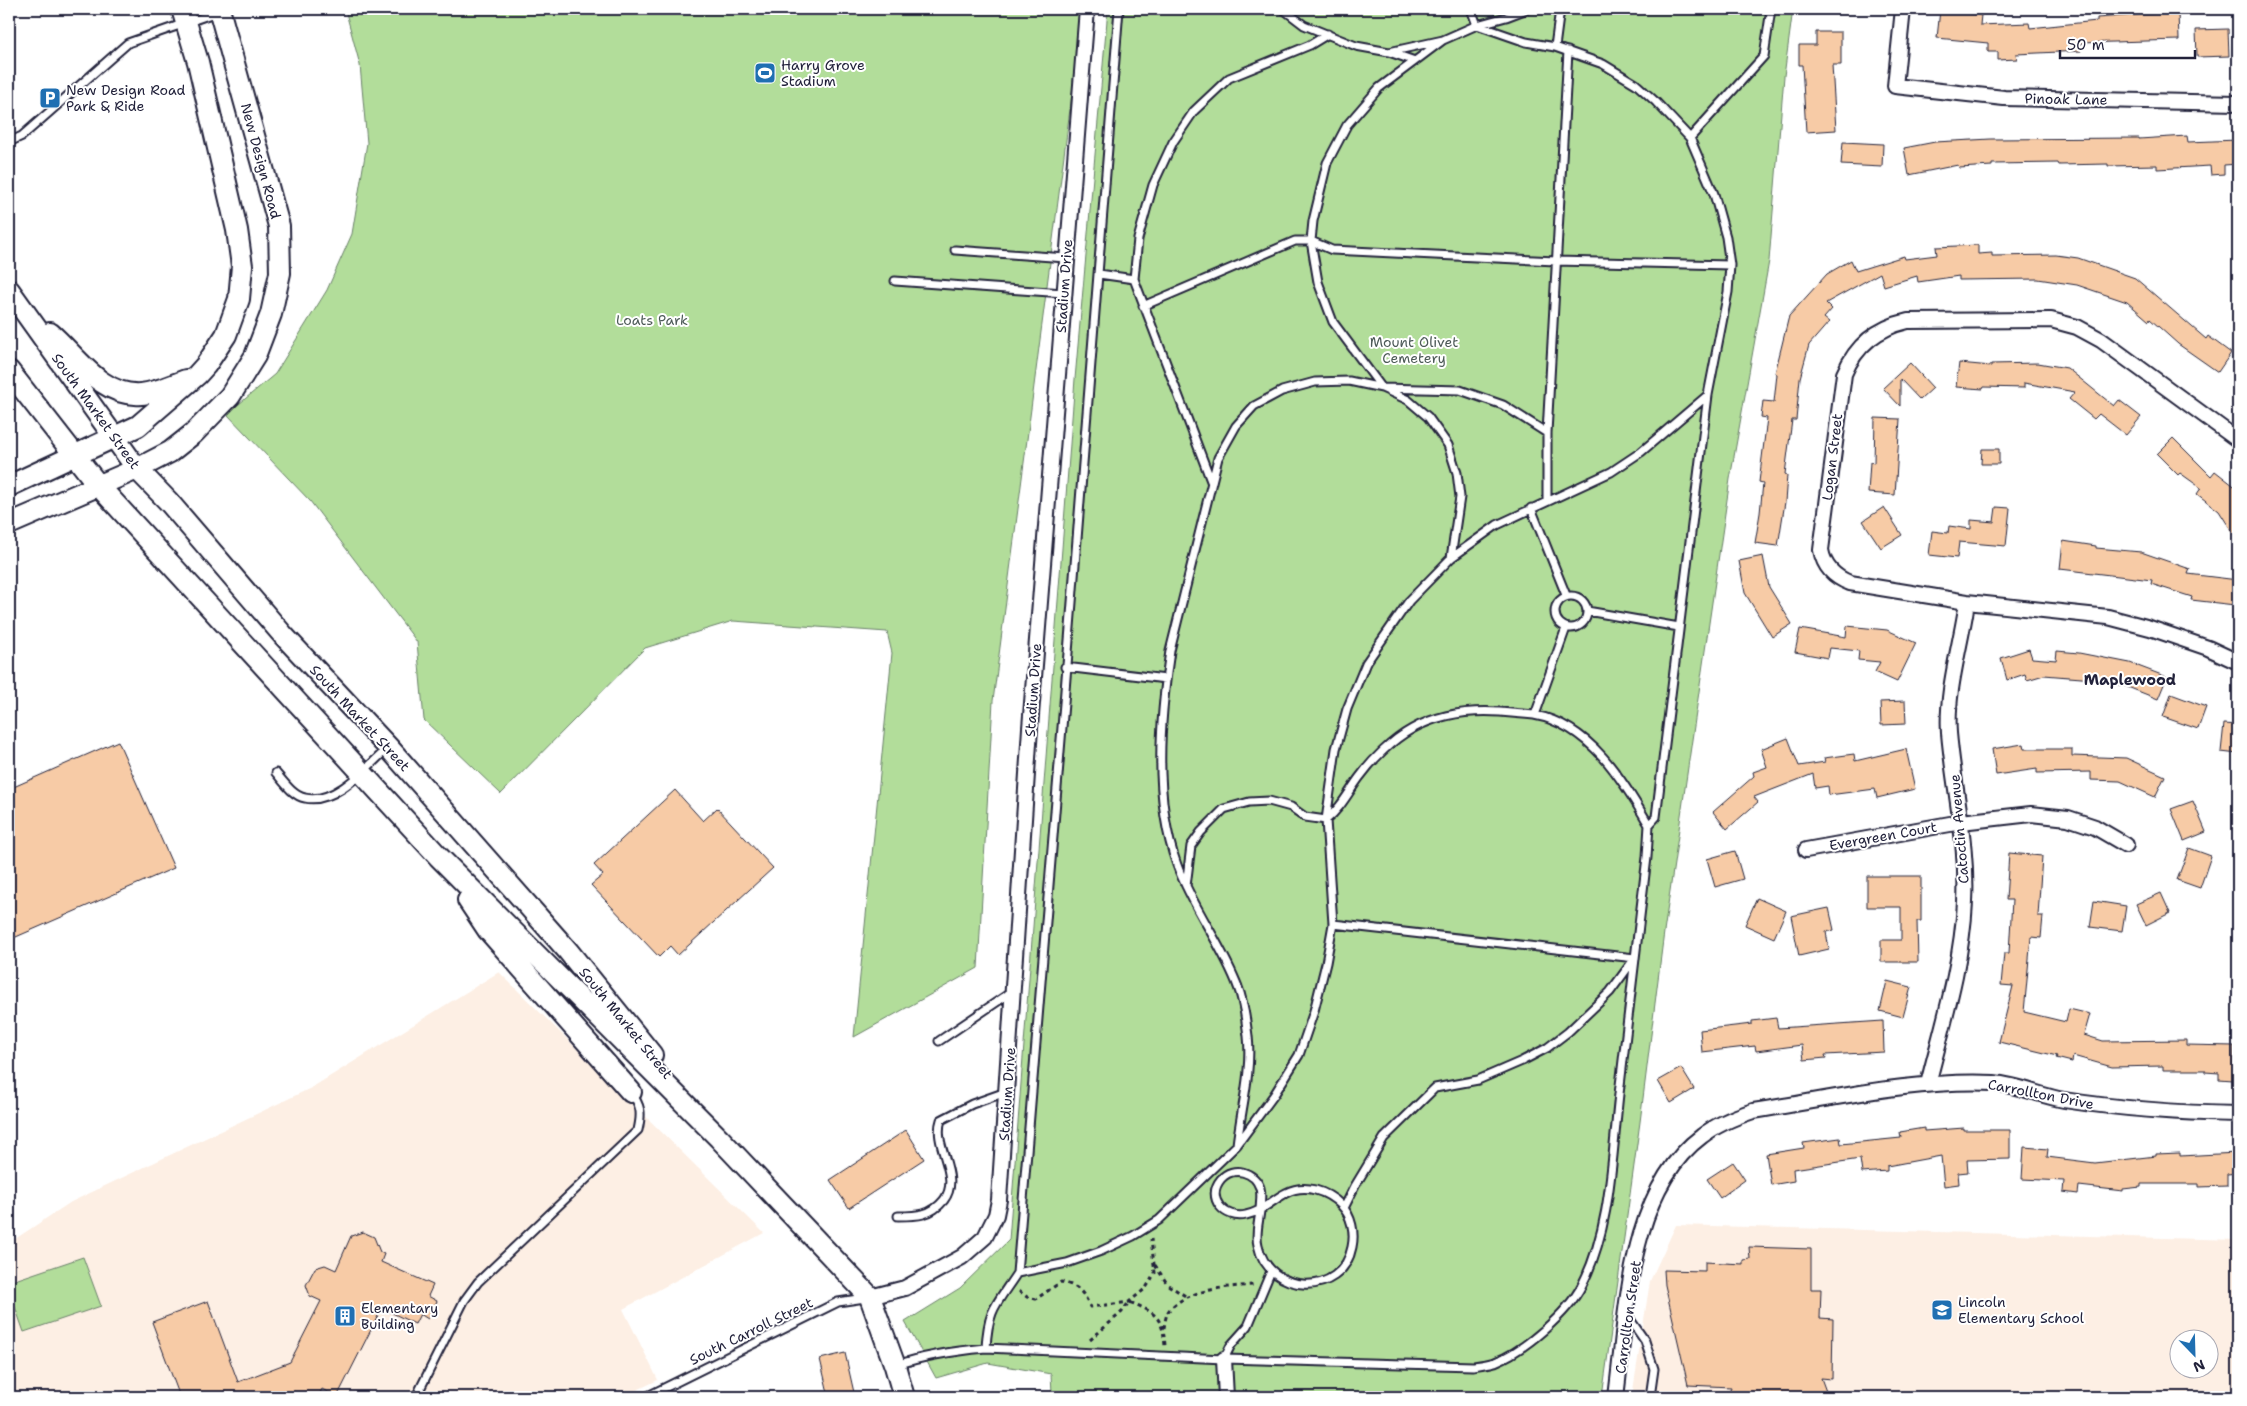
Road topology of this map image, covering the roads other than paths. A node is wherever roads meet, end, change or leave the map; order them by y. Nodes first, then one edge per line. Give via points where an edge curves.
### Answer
1 (1087, 9) edge
2 (1119, 9) edge
3 (1283, 9) edge
4 (1471, 9) edge
5 (1527, 9) edge
6 (1560, 9) edge
7 (1771, 9) edge
8 (1902, 9) edge
9 (220, 10) edge
10 (184, 16) edge
11 (1477, 25) junction
12 (1328, 34) junction
13 (1443, 40) junction
14 (1554, 48) junction
15 (1568, 51) junction
16 (1389, 52) junction
17 (1415, 61) junction
18 (2238, 103) edge
19 (1690, 138) junction
20 (9, 142) edge
21 (1311, 241) junction
22 (955, 250) dead end
23 (1066, 258) junction
24 (1556, 262) junction
25 (1730, 265) junction
26 (1099, 274) junction
27 (1134, 279) junction
28 (895, 281) dead end
29 (9, 290) edge
30 (1064, 293) junction
31 (1143, 306) junction
32 (25, 311) junction
33 (9, 372) edge
34 (197, 375) junction
35 (1382, 388) junction
36 (1708, 395) junction
37 (1546, 433) junction
38 (116, 438) junction
39 (2238, 440) edge
40 (75, 457) junction
41 (137, 469) junction
42 (1211, 481) junction
43 (98, 485) junction
44 (9, 486) edge
45 (1547, 500) junction
46 (1531, 508) junction
47 (9, 524) edge
48 (1452, 558) junction
49 (1566, 595) junction
50 (1967, 602) junction
51 (1587, 611) junction
52 (1679, 627) junction
53 (1566, 628) junction
54 (2238, 662) edge
55 (1065, 667) junction
56 (1166, 678) junction
57 (1535, 716) junction
58 (389, 748) junction
59 (276, 772) dead end
60 (361, 772) junction
61 (1326, 820) junction
62 (1961, 822) junction
63 (1649, 825) junction
64 (2126, 845) dead end
65 (1806, 850) dead end
66 (439, 858) junction
67 (1186, 886) junction
68 (1333, 924) junction
69 (1635, 958) junction
70 (1014, 990) junction
71 (939, 1041) dead end
72 (1928, 1084) junction
73 (631, 1092) joint
74 (1006, 1092) junction
75 (2238, 1114) edge
76 (1702, 1136) joint
77 (720, 1138) junction
78 (1236, 1145) junction
79 (1216, 1165) junction
80 (1221, 1178) junction
81 (1344, 1208) junction
82 (1260, 1211) junction
83 (898, 1216) dead end
84 (1271, 1271) junction
85 (1017, 1273) junction
86 (870, 1297) junction
87 (1627, 1315) junction
88 (986, 1348) junction
89 (1224, 1359) junction
90 (895, 1366) junction
91 (416, 1397) edge
92 (646, 1397) edge
93 (904, 1397) edge
94 (1226, 1397) edge
95 (1616, 1397) edge
96 (1650, 1397) edge

1 - 23 street, Stadium Drive
2 - 26 lane
3 - 12 lane via 1304,25
4 - 11 lane
5 - 11 lane
6 - 14 lane
7 - 19 lane via 1764,56
8 - 18 street, Pinoak Lane via 1895,86 2004,98
9 - 10 lane
9 - 41 main road, New Design Road via 279,226 280,273 271,314 255,356 230,396 170,452
10 - 20 lane via 128,43 22,136
10 - 34 main road via 198,62 237,230 242,266 239,299 226,335
11 - 13 lane
11 - 14 lane
12 - 16 lane via 1356,46
12 - 27 lane via 1229,78 1194,111 1173,142 1154,185 1138,239
13 - 16 lane
13 - 17 lane
14 - 15 lane
15 - 19 lane via 1603,64 1636,84
15 - 24 lane
16 - 17 lane
17 - 21 lane via 1379,88 1347,125 1327,163
19 - 25 lane via 1714,194
21 - 24 lane via 1332,250
21 - 31 lane via 1295,241
21 - 35 lane via 1318,282 1333,322
22 - 23 lane
23 - 30 street, Stadium Drive
24 - 25 lane
24 - 37 lane
25 - 36 lane via 1728,292
26 - 27 lane
26 - 55 lane
27 - 31 lane
28 - 30 lane
29 - 32 main road, South Market Street
30 - 70 street, Stadium Drive via 1030,728
31 - 42 lane
32 - 34 main road via 68,348 98,382 122,393 142,394
32 - 38 main road, South Market Street
33 - 40 main road, South Market Street
34 - 38 main road via 138,426
35 - 37 lane via 1460,390 1503,404
35 - 42 lane via 1349,381 1315,382 1282,391 1254,406 1236,426 1218,458
35 - 48 lane via 1408,400 1428,417 1448,446 1457,473 1460,497
36 - 45 lane via 1641,452 1611,472
36 - 52 lane
37 - 45 lane
38 - 40 main road
38 - 41 main road, South Market Street
39 - 50 street, Logan Street via 2100,340 2064,323 2037,319 1908,322 1881,331 1858,349 1841,383 1822,556 1833,573 1850,583
40 - 43 main road, South Market Street
40 - 44 main road
41 - 43 main road, New Design Road
41 - 58 main road, South Market Street via 282,635
42 - 56 lane
43 - 47 main road, New Design Road
43 - 60 main road, South Market Street
45 - 46 lane
46 - 48 lane via 1497,525
46 - 49 lane
48 - 61 lane via 1409,601 1366,663 1336,749
49 - 51 lane via 1583,600
49 - 53 lane via 1554,607 1554,616
50 - 54 street, Logan Street via 2108,618 2167,633
50 - 62 street, Catoctin Avenue via 1950,703 1949,732
51 - 52 lane
51 - 53 lane via 1583,624
52 - 63 lane via 1656,817
53 - 57 lane
55 - 56 lane
55 - 85 lane
56 - 67 lane via 1161,765 1165,812 1177,864
57 - 61 lane via 1476,710 1442,716 1411,729 1385,749 1360,777 1340,808
57 - 63 lane via 1565,728 1588,743 1620,777
58 - 60 lane
58 - 77 main road, South Market Street via 568,951
59 - 60 lane via 289,788 304,798 322,797 341,790
60 - 66 main road, South Market Street
61 - 67 lane via 1305,817 1291,807 1269,801 1224,809 1190,846
61 - 68 lane
62 - 64 street, Evergreen Court via 2031,814 2068,818 2095,827
62 - 65 street, Evergreen Court
62 - 72 street, Catoctin Avenue via 1965,873 1962,942
63 - 69 lane
66 - 73 main road via 488,930
66 - 77 main road, South Market Street
67 - 78 lane via 1239,988 1248,1037 1247,1083
68 - 69 lane
68 - 78 lane via 1314,1011 1299,1055 1274,1096
69 - 81 lane via 1610,992 1547,1048 1478,1080 1435,1088 1384,1138
69 - 89 lane via 1603,1225 1594,1259 1581,1288 1562,1312 1519,1349 1495,1362 1473,1366
70 - 71 lane
70 - 74 street, Stadium Drive
72 - 75 street, Carrollton Drive via 1996,1083 2104,1106
72 - 76 street, Carrollton Drive via 1753,1111 1735,1117
73 - 91 lane via 640,1105 642,1115 638,1130 478,1282 464,1301
74 - 83 lane via 941,1120 938,1130 950,1182 947,1195 931,1212 922,1216
74 - 86 street, Stadium Drive via 999,1200 996,1215 984,1237 962,1257 905,1288
76 - 87 street, Carrollton Street via 1675,1162 1654,1196 1633,1267
77 - 86 main road, South Market Street
78 - 79 lane
79 - 80 lane
79 - 85 lane via 1160,1220 1149,1226 1101,1251 1067,1263
80 - 82 lane via 1230,1172 1250,1174 1261,1190
80 - 82 lane via 1215,1197 1226,1214 1236,1217
81 - 82 lane via 1333,1197 1303,1189 1287,1192
81 - 84 lane via 1354,1238 1342,1268 1316,1284 1300,1285
82 - 84 lane via 1257,1243
84 - 89 lane via 1248,1326 1231,1345
85 - 88 lane via 993,1307 987,1327
86 - 90 main road, South Market Street
86 - 92 lane, South Carroll Street via 838,1302
87 - 95 street, Carrollton Street
87 - 96 lane via 1645,1341 1654,1369
88 - 89 lane
88 - 90 lane via 949,1351
89 - 94 street
90 - 93 main road, South Market Street

